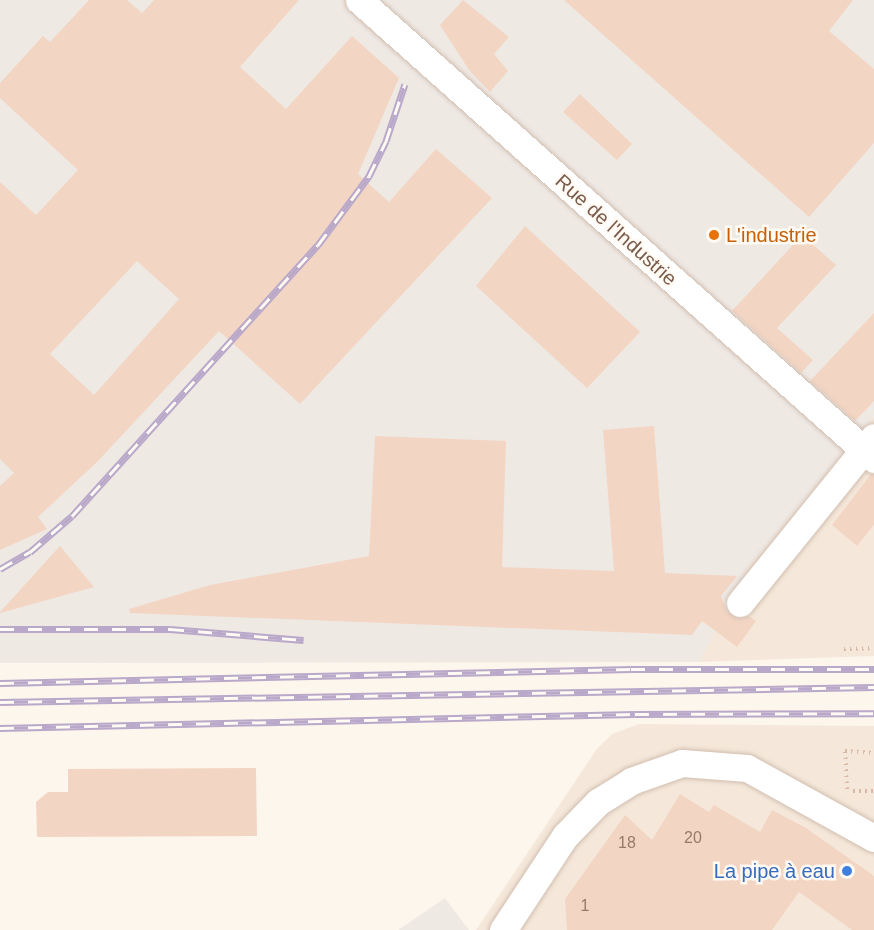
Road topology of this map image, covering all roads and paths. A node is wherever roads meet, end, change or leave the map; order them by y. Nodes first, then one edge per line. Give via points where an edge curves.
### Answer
1 (358, 0) edge
2 (870, 449) edge
3 (740, 603) dead end
4 (874, 648) edge
5 (844, 649) dead end
6 (874, 753) edge
7 (847, 793) dead end
8 (874, 838) edge
9 (504, 930) edge

1 - 2 street, Rue de l'Industrie
2 - 3 street
4 - 5 path
6 - 7 path via 845,751
8 - 9 street via 747,768 682,763 632,781 598,802 565,836

